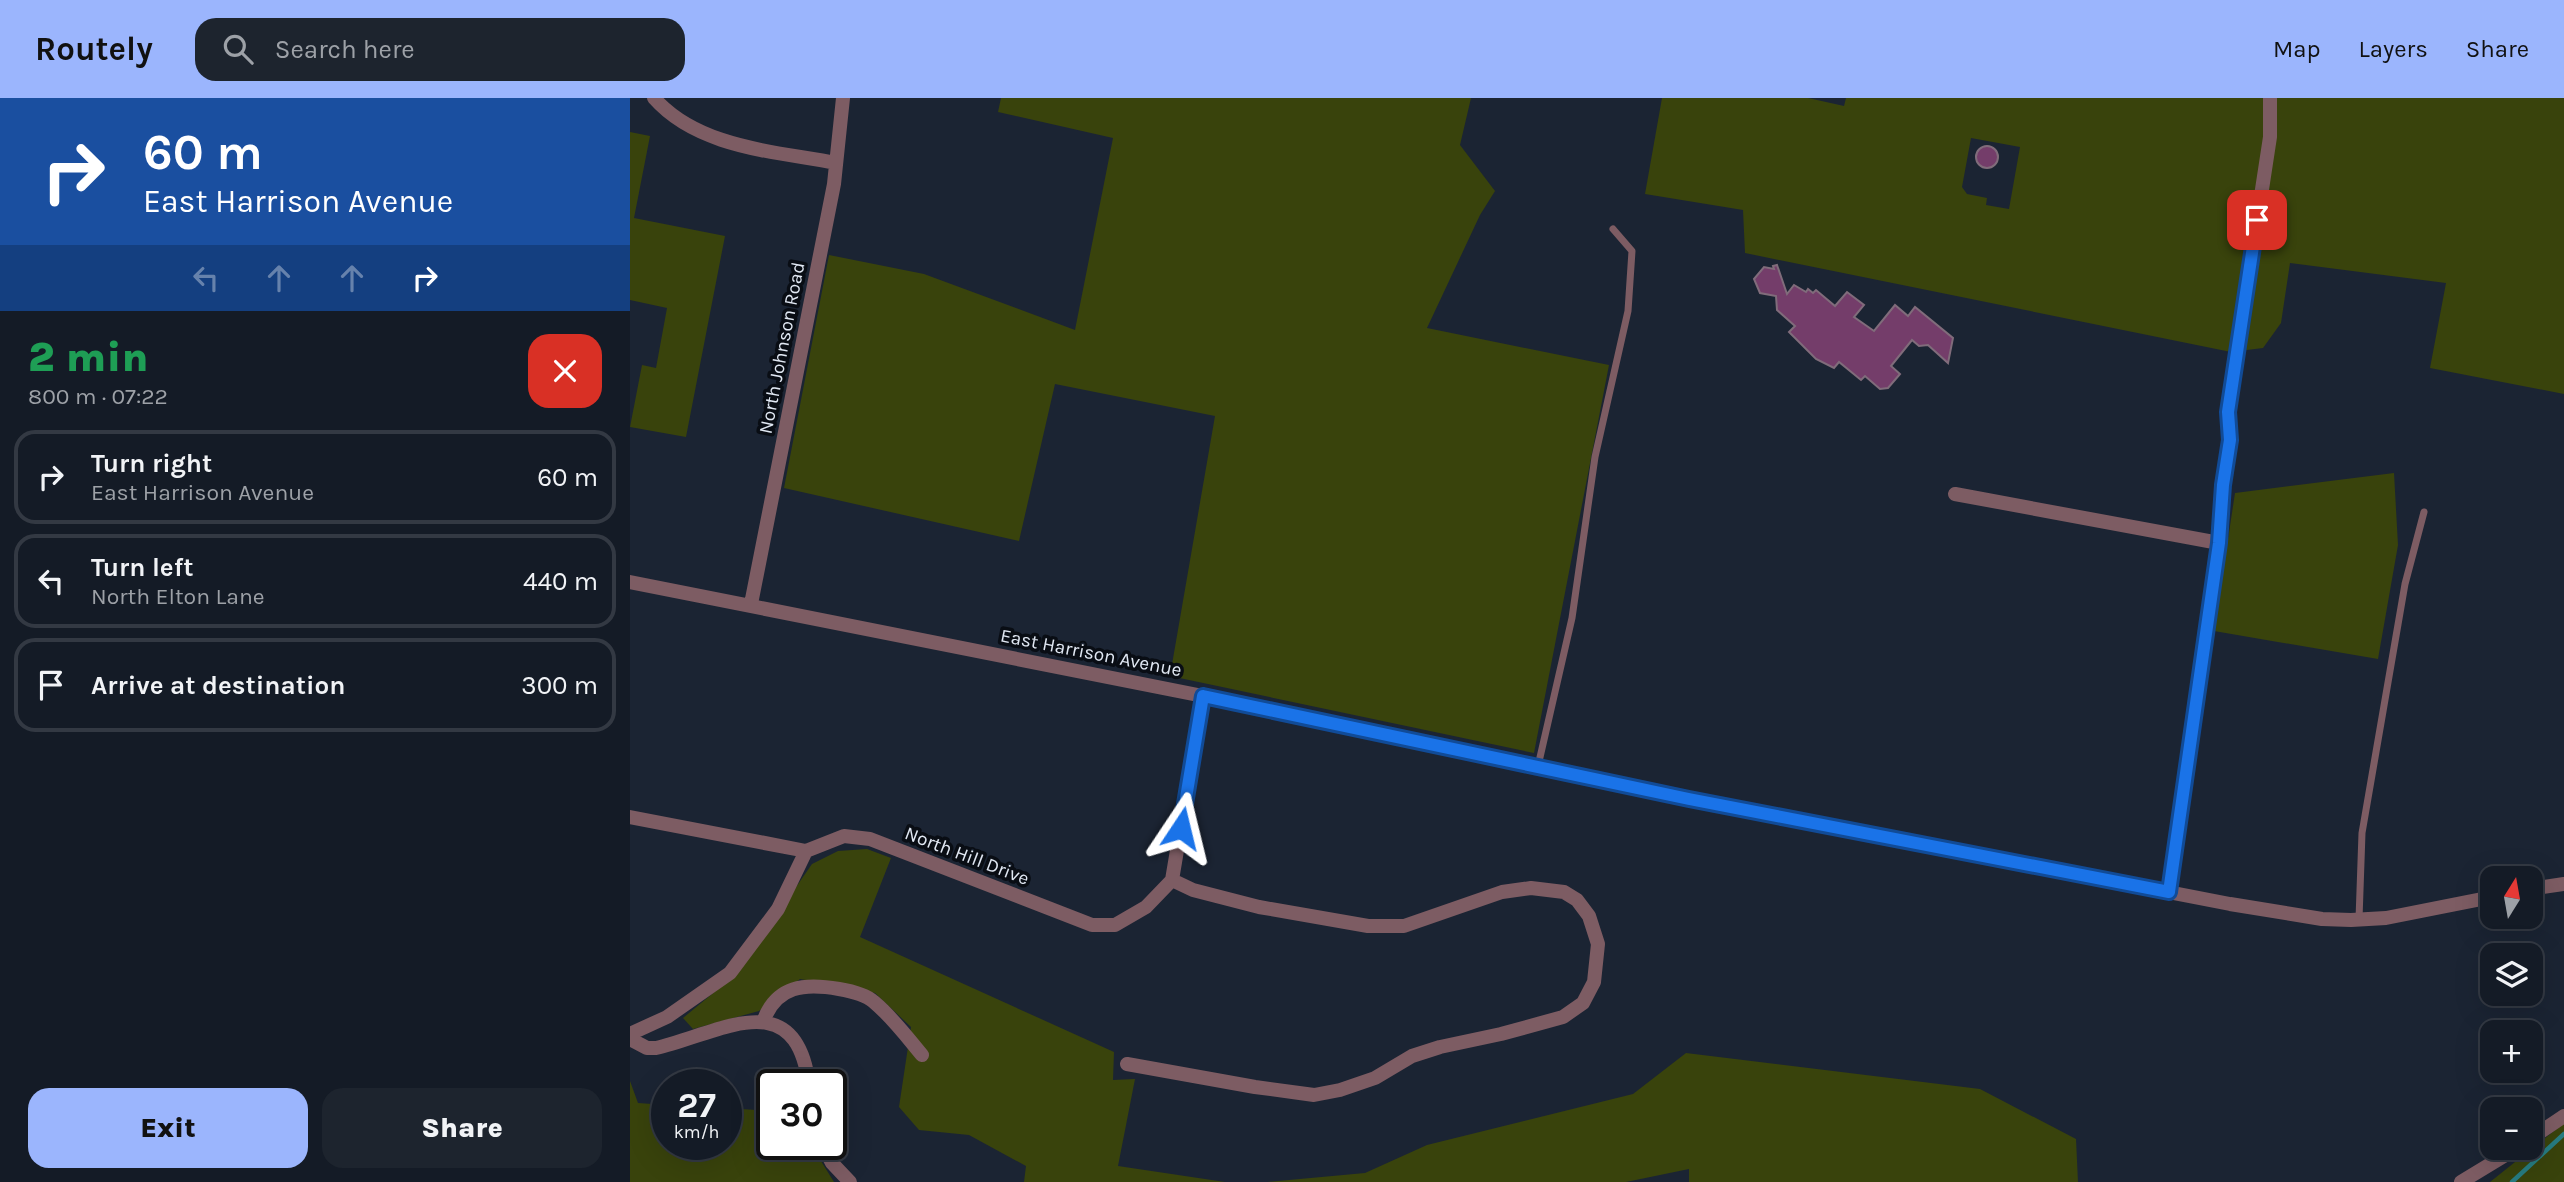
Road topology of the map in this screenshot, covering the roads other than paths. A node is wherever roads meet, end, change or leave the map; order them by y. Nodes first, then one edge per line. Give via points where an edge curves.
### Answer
1 (654, 98) edge
2 (843, 98) edge
3 (2270, 98) edge
4 (836, 163) junction
5 (1613, 229) dead end
6 (1955, 494) dead end
7 (2424, 512) dead end
8 (2219, 543) junction
9 (630, 582) edge
10 (751, 604) junction
11 (1203, 696) junction
12 (1538, 766) junction
13 (630, 817) edge
14 (806, 851) junction
15 (1172, 880) junction
16 (2564, 884) edge
17 (2543, 887) edge
18 (2169, 892) junction
19 (2480, 899) edge
20 (2359, 919) junction
21 (762, 1022) junction
22 (630, 1036) edge
23 (922, 1055) dead end
24 (1127, 1064) dead end
25 (806, 1069) edge
26 (2564, 1116) edge
27 (2543, 1130) edge
28 (830, 1160) edge
29 (2497, 1160) edge
30 (850, 1182) edge
31 (2461, 1182) edge

1 - 4 street via 689,127 723,140
2 - 4 street, North Johnson Road
3 - 8 street via 2270,137 2228,412 2230,440
4 - 10 street, North Johnson Road
5 - 12 lane via 1632,250 1628,310 1595,457 1572,618
6 - 8 street
7 - 20 lane via 2405,584 2362,833
8 - 18 street
9 - 10 street, East Harrison Avenue
10 - 11 street, East Harrison Avenue
11 - 12 street, East Harrison Avenue
11 - 15 street
12 - 18 street, East Harrison Avenue
13 - 14 street
14 - 15 street, North Hill Drive via 844,836 870,839 1092,925 1115,925 1146,907
14 - 22 street via 778,909 730,973 667,1017
15 - 24 street via 1259,907 1368,926 1404,926 1502,892 1531,888 1564,892 1577,900 1588,916 1598,944 1594,982 1583,1003 1563,1017 1440,1047 1412,1056 1375,1078 1314,1095
16 - 17 street
18 - 20 street, East Harrison Avenue via 2298,915
19 - 20 street, East Harrison Avenue
21 - 22 street via 736,1024 656,1048
21 - 23 street via 774,1002 798,987 849,991 873,1001
21 - 25 street via 786,1030 803,1055
26 - 27 street
28 - 30 street
29 - 31 street

